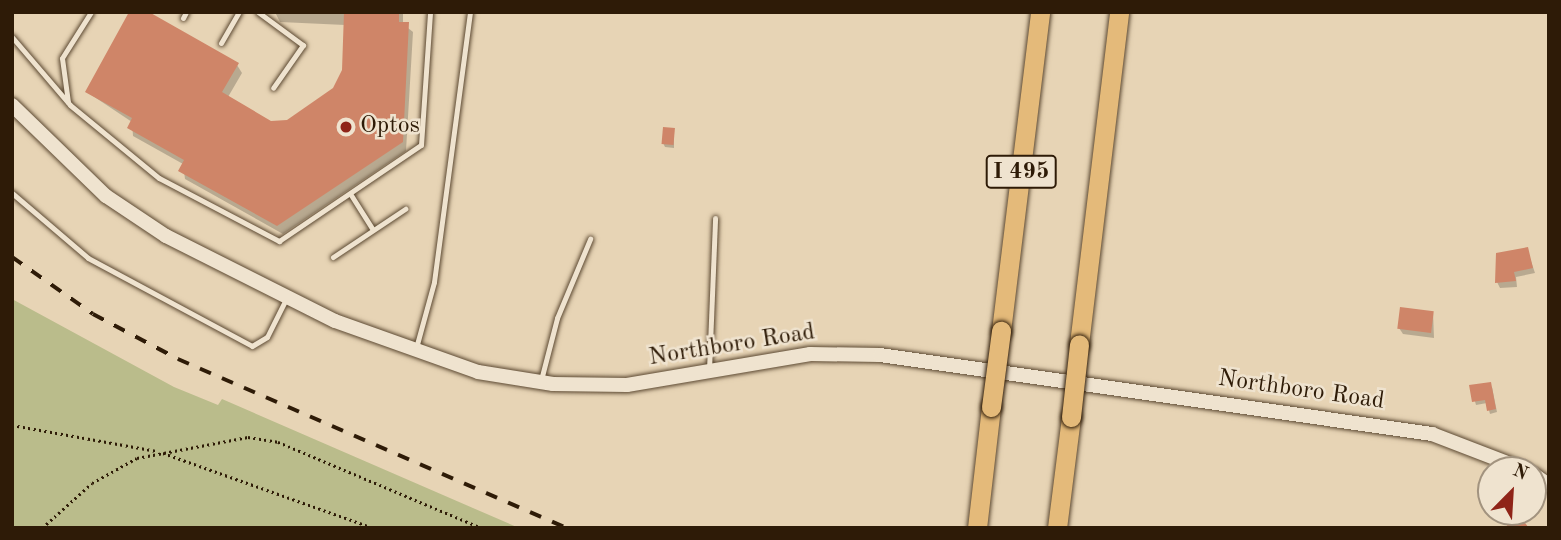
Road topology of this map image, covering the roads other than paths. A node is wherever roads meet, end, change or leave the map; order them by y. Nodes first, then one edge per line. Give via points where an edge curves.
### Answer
1 (90, 12) edge
2 (239, 12) edge
3 (258, 12) edge
4 (430, 12) edge
5 (470, 12) edge
6 (1038, 12) edge
7 (1119, 12) edge
8 (12, 37) edge
9 (221, 43) dead end
10 (273, 89) dead end
11 (68, 103) junction
12 (12, 105) edge
13 (12, 193) edge
14 (351, 195) junction
15 (405, 209) dead end
16 (715, 218) dead end
17 (373, 230) junction
18 (590, 239) dead end
19 (333, 257) dead end
20 (286, 299) junction
21 (415, 351) junction
22 (709, 373) junction
23 (541, 383) junction
24 (1490, 456) edge
25 (977, 528) edge
26 (1057, 528) edge

1 - 11 lane via 62,58
2 - 9 lane
3 - 10 lane via 303,45
4 - 14 lane via 421,145
5 - 21 lane via 434,282
6 - 25 highway, I 495, bridge
7 - 26 highway, bridge
8 - 11 lane
11 - 14 lane via 159,178 260,237 279,241
12 - 20 main road, Northboro Road via 125,210
13 - 20 lane via 88,258 252,346 267,337
14 - 17 lane
15 - 17 lane
16 - 22 lane
17 - 19 lane
18 - 23 lane via 549,342
20 - 21 main road, Northboro Road
21 - 23 main road, Northboro Road via 478,372
22 - 23 main road, Northboro Road via 627,385
22 - 24 main road, Northboro Road via 825,353 899,357 1432,434

